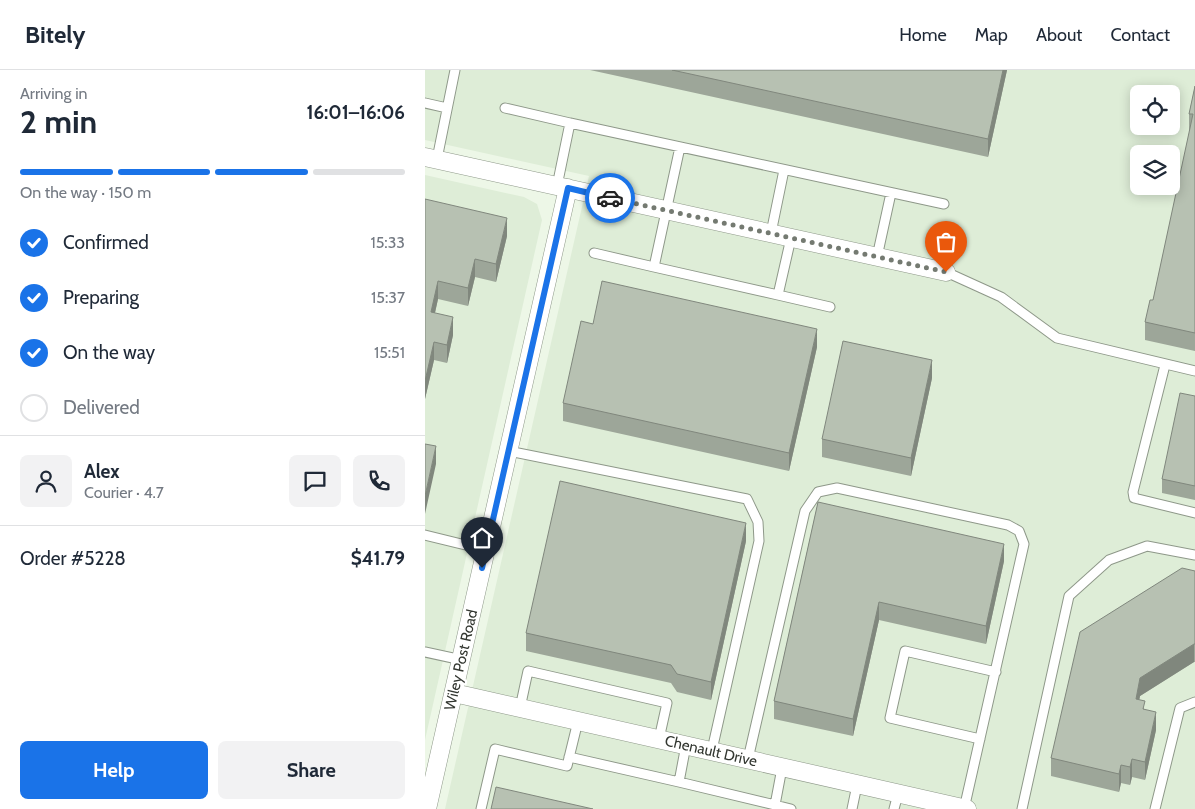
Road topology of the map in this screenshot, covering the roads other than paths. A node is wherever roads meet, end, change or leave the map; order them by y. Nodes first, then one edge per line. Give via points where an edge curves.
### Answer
1 (455, 70) edge
2 (425, 103) edge
3 (447, 108) junction
4 (505, 108) dead end
5 (570, 123) junction
6 (680, 147) junction
7 (431, 158) edge
8 (784, 170) junction
9 (563, 187) junction
10 (891, 193) junction
11 (944, 204) dead end
12 (667, 210) junction
13 (771, 234) junction
14 (791, 238) junction
15 (594, 253) dead end
16 (877, 257) junction
17 (655, 267) junction
18 (946, 272) joint
19 (778, 295) junction
20 (830, 307) dead end
21 (1165, 365) junction
22 (1195, 371) edge
23 (508, 451) junction
24 (1195, 513) edge
25 (425, 535) edge
26 (486, 550) junction
27 (1195, 555) edge
28 (425, 652) edge
29 (462, 660) junction
30 (996, 672) junction
31 (454, 693) junction
32 (1195, 702) edge
33 (520, 708) junction
34 (578, 721) junction
35 (659, 739) junction
36 (981, 739) junction
37 (686, 745) junction
38 (712, 750) junction
39 (569, 756) junction
40 (748, 759) junction
41 (782, 768) junction
42 (679, 782) junction
43 (857, 784) junction
44 (896, 802) edge
45 (775, 805) junction
46 (427, 809) edge
47 (481, 809) edge
48 (791, 809) edge
49 (852, 809) edge
50 (965, 809) edge
51 (1022, 809) edge
52 (1155, 809) edge

1 - 3 lane
2 - 3 lane
3 - 7 lane
4 - 5 lane
5 - 6 lane
5 - 9 lane
6 - 8 lane
6 - 12 lane
7 - 9 street
8 - 10 lane
8 - 13 lane
9 - 12 street
9 - 23 street, Wiley Post Road
10 - 11 lane
10 - 16 lane
12 - 13 street
12 - 17 lane
13 - 14 street
14 - 16 street
14 - 19 lane
15 - 17 lane
16 - 18 street
17 - 19 lane
18 - 21 lane via 1001,297 1057,338
19 - 20 lane
21 - 22 lane
21 - 24 lane via 1134,498
23 - 26 street, Wiley Post Road
23 - 38 lane via 747,499 758,522 759,541
25 - 26 lane
26 - 29 street, Wiley Post Road
27 - 51 lane via 1147,546 1109,560 1069,596
28 - 29 lane
29 - 31 street, Wiley Post Road
30 - 36 lane
30 - 36 lane via 905,651 890,718
30 - 40 lane via 1024,544 1019,531 1008,525 837,488 819,492 805,510
31 - 33 street, Chenault Drive
31 - 46 street, Wiley Post Road
32 - 52 lane via 1180,708
33 - 34 street, Chenault Drive
33 - 35 lane via 528,672 537,674 667,703
34 - 35 street, Chenault Drive
34 - 39 lane
35 - 37 street, Chenault Drive
36 - 50 lane
37 - 38 street, Chenault Drive
37 - 42 lane
38 - 40 street, Chenault Drive
39 - 42 lane
39 - 47 lane via 567,766 495,749
40 - 41 street, Chenault Drive
41 - 43 street, Chenault Drive
41 - 45 lane
42 - 45 lane
43 - 44 street, Chenault Drive
43 - 49 lane
44 - 50 street, Chenault Drive
45 - 48 lane

